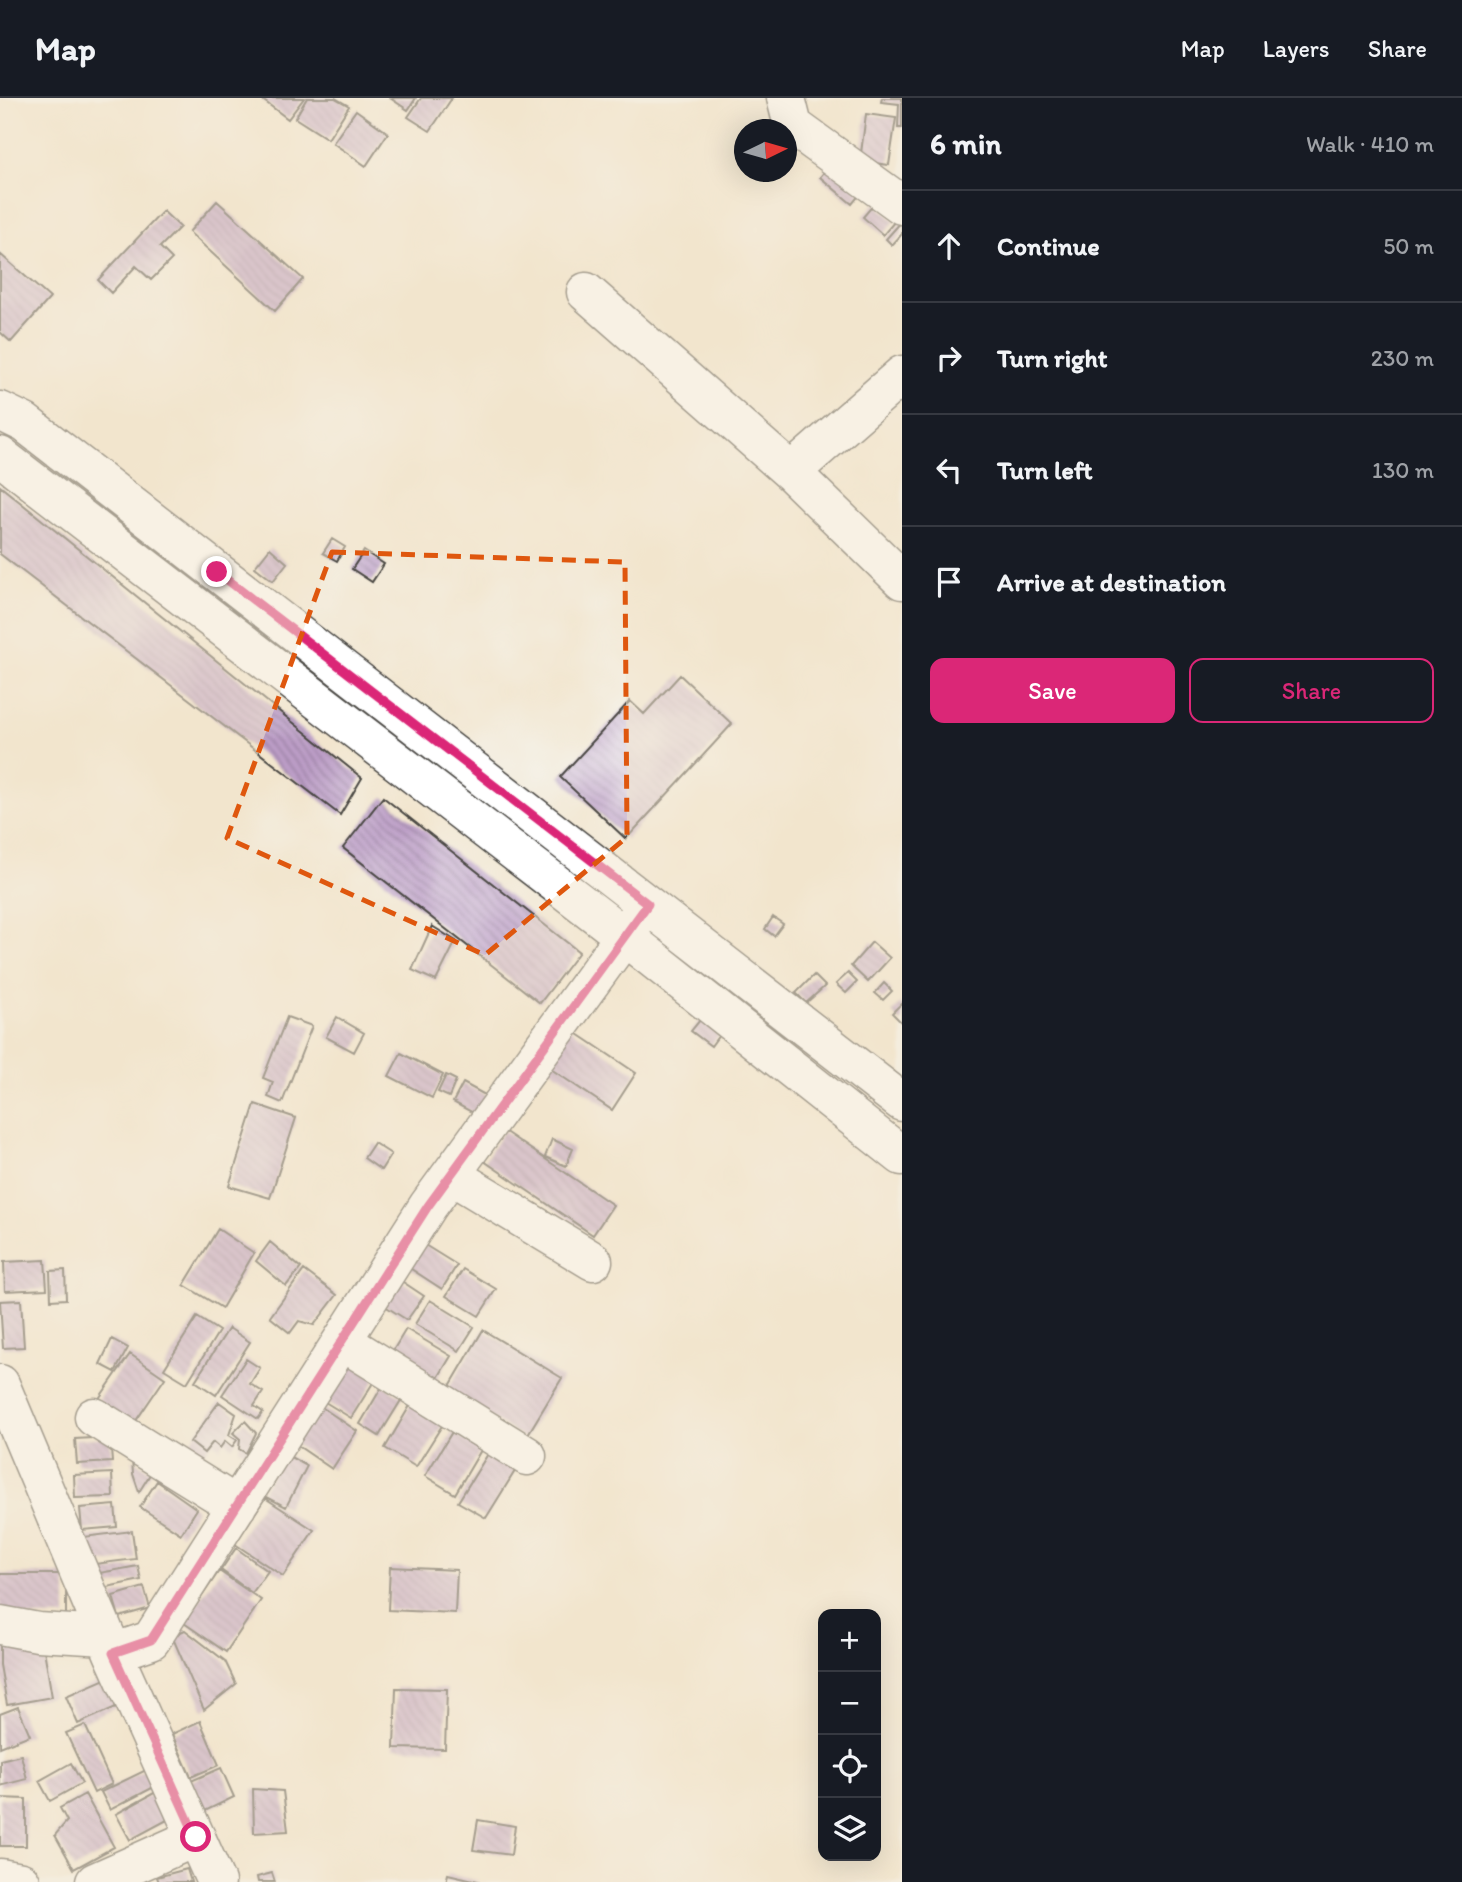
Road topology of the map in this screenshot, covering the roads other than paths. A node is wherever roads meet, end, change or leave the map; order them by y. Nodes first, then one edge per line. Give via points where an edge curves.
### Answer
1 (786, 98) edge
2 (902, 205) edge
3 (586, 292) dead end
4 (902, 375) edge
5 (0, 411) edge
6 (0, 456) edge
7 (791, 472) junction
8 (902, 580) edge
9 (648, 904) junction
10 (624, 936) junction
11 (902, 1102) edge
12 (902, 1156) edge
13 (451, 1175) junction
14 (593, 1261) dead end
15 (342, 1341) junction
16 (0, 1384) edge
17 (94, 1417) dead end
18 (527, 1455) dead end
19 (237, 1506) junction
20 (0, 1626) edge
21 (109, 1644) junction
22 (196, 1837) junction
23 (0, 1878) edge
24 (21, 1882) edge
25 (95, 1882) edge
26 (216, 1882) edge

1 - 2 street via 793,126
3 - 7 street
4 - 7 street
5 - 9 street via 25,422
6 - 10 street
7 - 8 street
9 - 10 street
9 - 11 street
10 - 12 street
10 - 13 street
13 - 14 street
13 - 15 street
15 - 18 street
15 - 19 street
16 - 21 street
17 - 19 street
19 - 21 street via 151,1640
20 - 21 street
21 - 22 street
22 - 25 street
22 - 26 street
23 - 24 street

